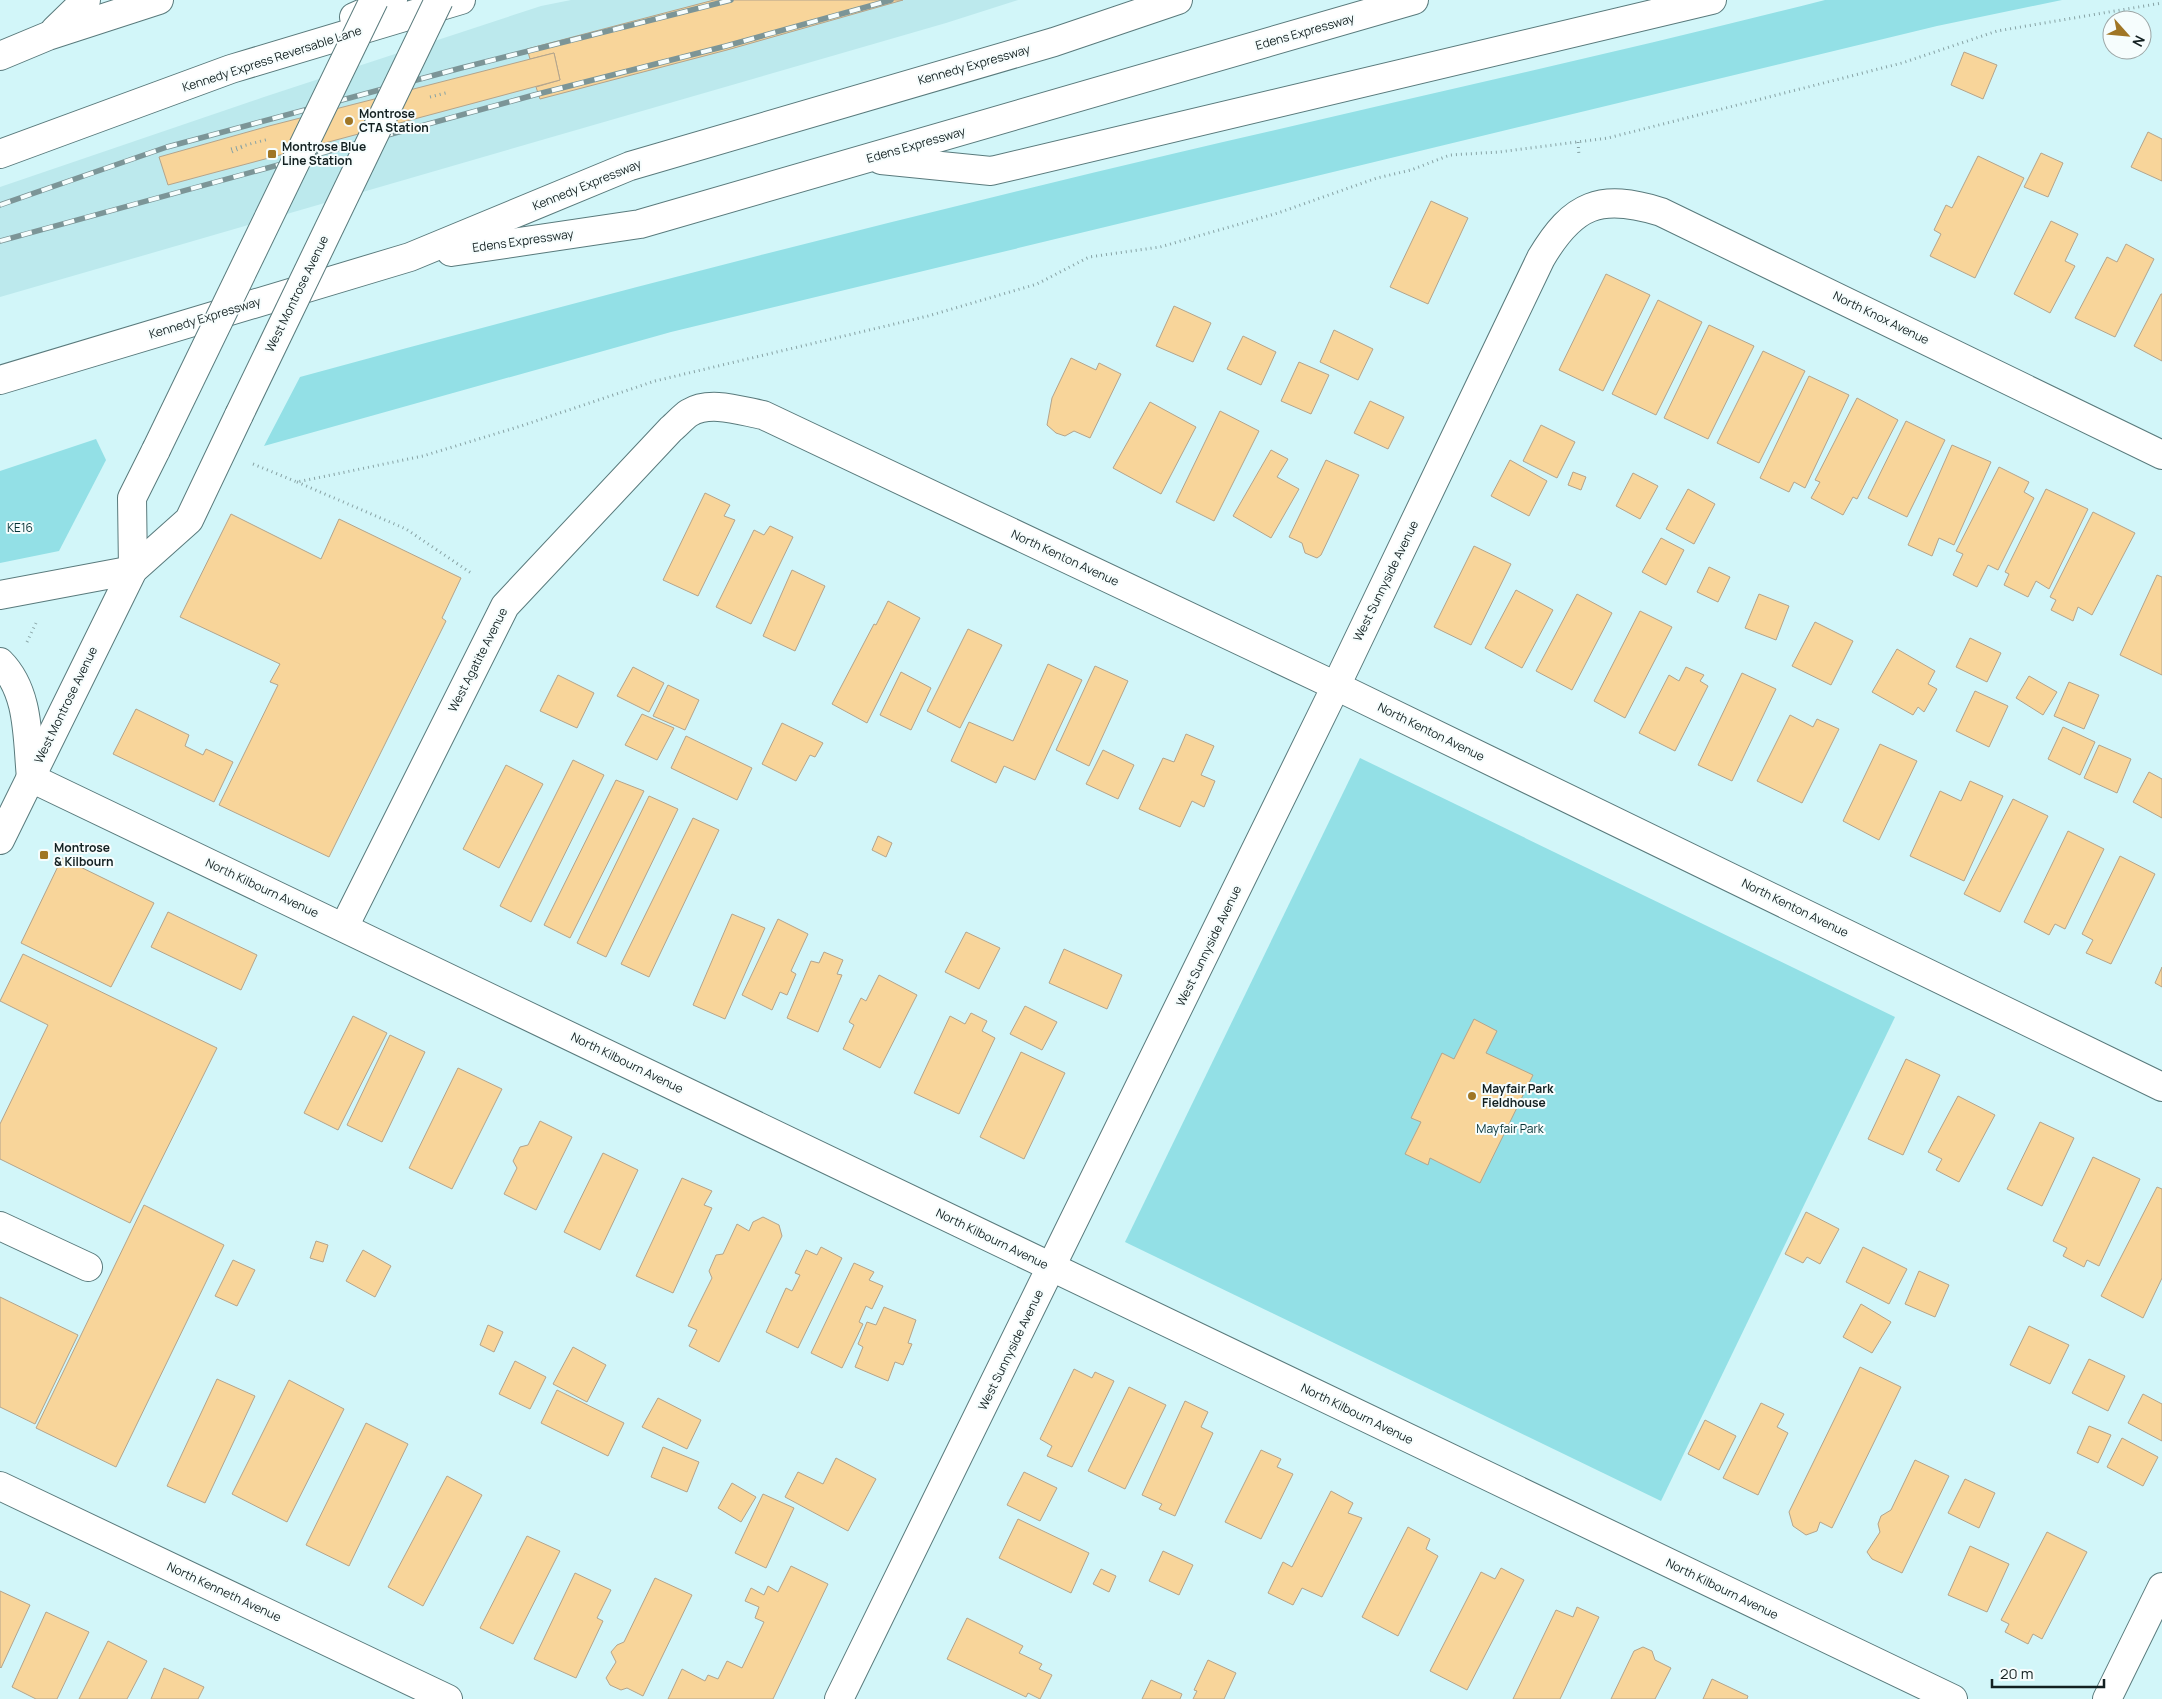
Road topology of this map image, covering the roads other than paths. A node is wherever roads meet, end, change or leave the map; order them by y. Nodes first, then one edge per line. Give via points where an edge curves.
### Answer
1 (86, 0) edge
2 (159, 0) edge
3 (374, 0) edge
4 (393, 0) edge
5 (439, 0) edge
6 (462, 0) edge
7 (1178, 0) edge
8 (1414, 0) edge
9 (1712, 0) edge
10 (48, 36) junction
11 (0, 56) edge
12 (231, 69) junction
13 (0, 154) edge
14 (867, 158) junction
15 (1593, 205) joint
16 (410, 257) junction
17 (0, 380) edge
18 (690, 412) joint
19 (2162, 455) edge
20 (133, 570) junction
21 (0, 595) edge
22 (0, 662) edge
23 (1336, 686) junction
24 (30, 778) junction
25 (0, 840) edge
26 (344, 927) junction
27 (2162, 1087) edge
28 (0, 1226) edge
29 (88, 1267) dead end
30 (1051, 1268) junction
31 (0, 1486) edge
32 (2162, 1587) edge
33 (448, 1699) edge
34 (839, 1699) edge
35 (1953, 1699) edge
36 (2107, 1699) edge

1 - 10 main road
2 - 10 main road
3 - 20 main road, West Montrose Avenue, bridge via 132,498
4 - 12 main road
5 - 20 main road, West Montrose Avenue, bridge via 188,520
6 - 12 main road, Kennedy Express Reversable Lane
7 - 16 main road, Kennedy Expressway via 1054,42 630,166
8 - 14 main road, Edens Expressway
9 - 14 main road via 991,171
10 - 11 main road
12 - 13 main road, Kennedy Express Reversable Lane
14 - 16 main road, Edens Expressway via 640,224
15 - 19 main road, North Knox Avenue via 1618,203 1661,212
15 - 23 main road, West Sunnyside Avenue via 1573,217 1556,234 1541,258
16 - 17 main road, Kennedy Expressway
18 - 23 main road, North Kenton Avenue via 711,407 763,416
18 - 26 main road, West Agatite Avenue via 505,606
20 - 21 main road
20 - 24 main road, West Montrose Avenue
22 - 24 main road via 9,671 24,703
23 - 27 main road, North Kenton Avenue
23 - 30 main road, West Sunnyside Avenue
24 - 25 main road, West Montrose Avenue
24 - 26 main road, North Kilbourn Avenue
26 - 30 main road, North Kilbourn Avenue
28 - 29 main road
30 - 34 main road, West Sunnyside Avenue
30 - 35 main road, North Kilbourn Avenue
31 - 33 main road, North Kenneth Avenue
32 - 36 main road

